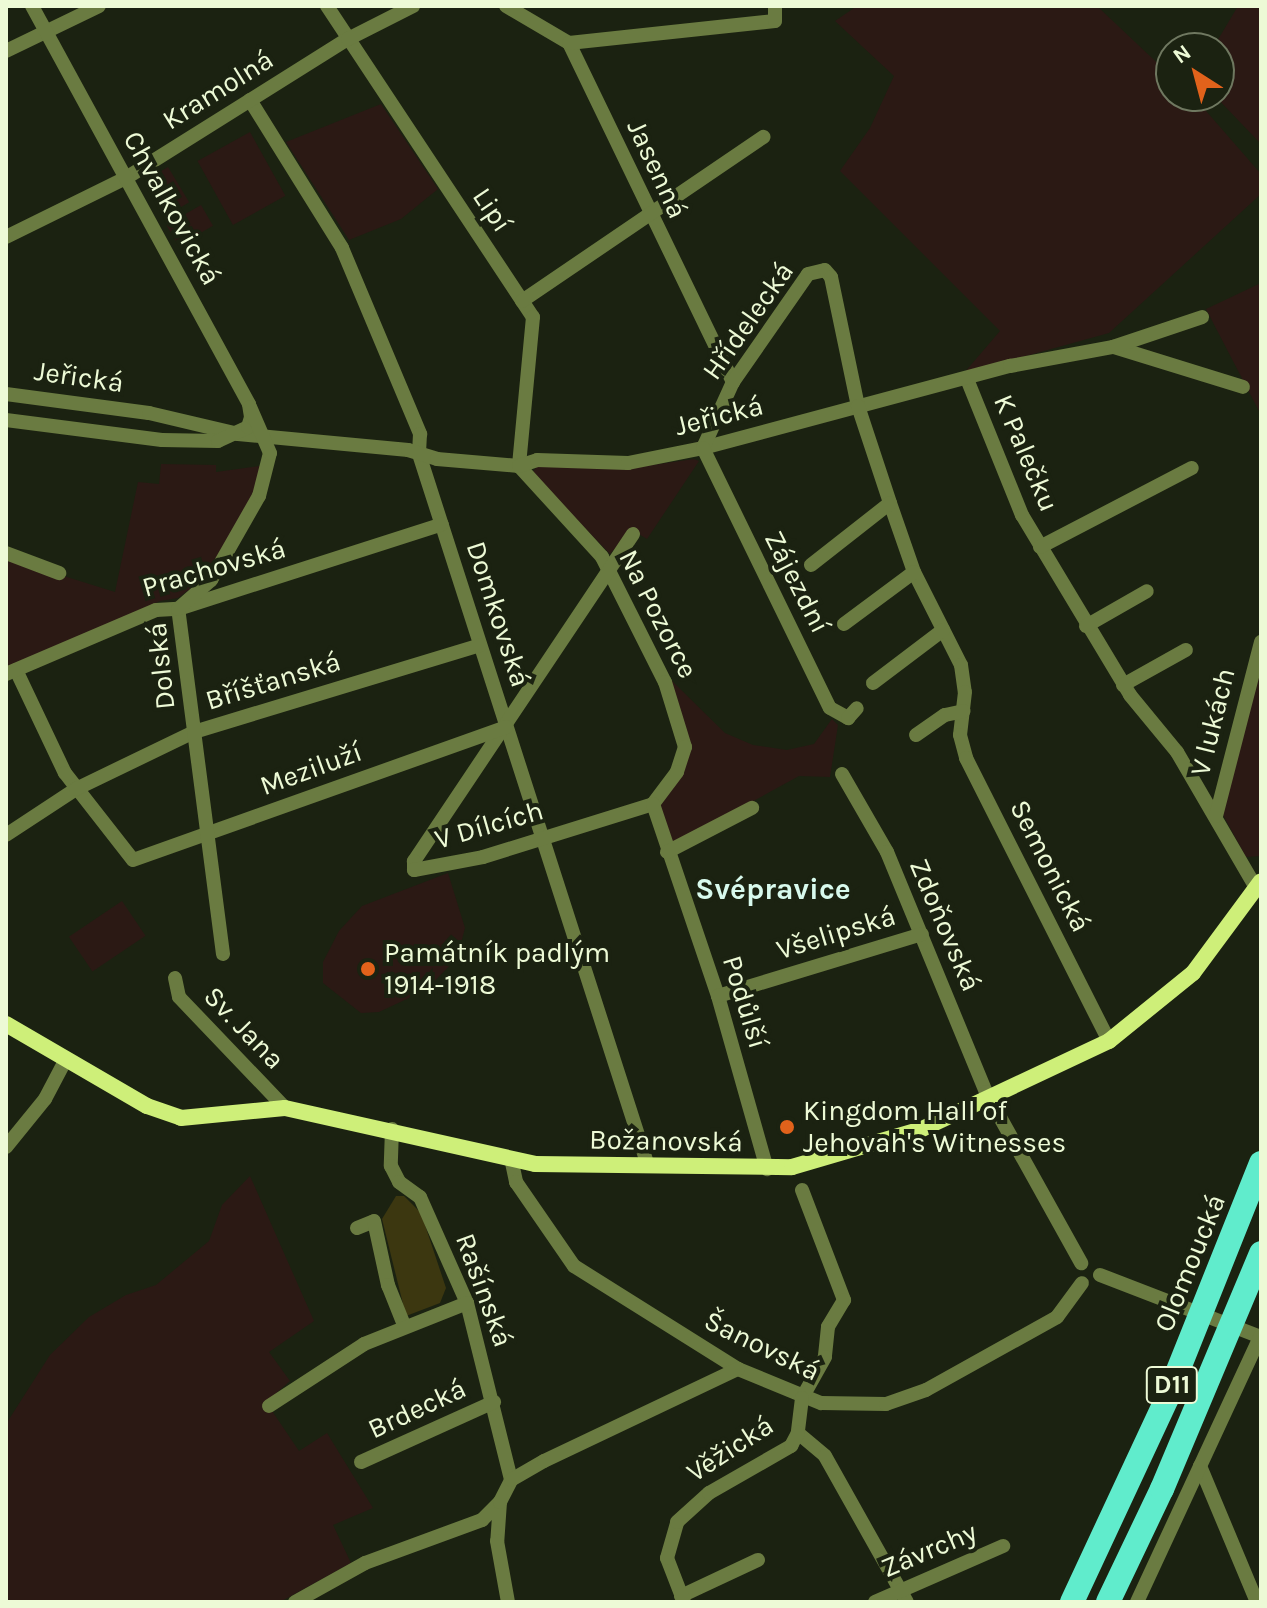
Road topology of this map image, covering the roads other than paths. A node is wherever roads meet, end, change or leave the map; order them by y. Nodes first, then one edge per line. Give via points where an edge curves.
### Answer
1 (32, 6) edge
2 (99, 6) edge
3 (327, 6) edge
4 (413, 6) edge
5 (506, 6) edge
6 (775, 6) edge
7 (47, 34) junction
8 (348, 39) junction
9 (569, 43) junction
10 (6, 51) edge
11 (250, 100) junction
12 (763, 137) dead end
13 (126, 178) junction
14 (649, 215) junction
15 (6, 237) edge
16 (817, 268) joint
17 (522, 301) junction
18 (1202, 317) dead end
19 (1113, 347) junction
20 (967, 379) junction
21 (733, 382) junction
22 (1243, 387) dead end
23 (6, 394) edge
24 (249, 404) junction
25 (858, 406) junction
26 (6, 420) edge
27 (238, 434) junction
28 (265, 435) junction
29 (703, 448) junction
30 (419, 454) junction
31 (519, 466) junction
32 (1192, 468) dead end
33 (890, 503) junction
34 (442, 524) junction
35 (633, 534) dead end
36 (1040, 547) junction
37 (6, 553) edge
38 (811, 565) dead end
39 (609, 570) junction
40 (914, 572) junction
41 (59, 573) dead end
42 (1147, 591) dead end
43 (178, 609) junction
44 (844, 624) dead end
45 (1086, 626) junction
46 (943, 630) junction
47 (1261, 642) edge
48 (480, 645) junction
49 (1186, 650) dead end
50 (11, 672) edge
51 (873, 683) dead end
52 (1123, 685) junction
53 (857, 708) dead end
54 (964, 711) junction
55 (507, 727) junction
56 (194, 732) junction
57 (916, 735) dead end
58 (842, 774) dead end
59 (76, 789) junction
60 (653, 804) junction
61 (752, 808) dead end
62 (1216, 816) junction
63 (208, 834) junction
64 (6, 835) edge
65 (542, 837) junction
66 (667, 852) junction
67 (1258, 884) edge
68 (922, 934) junction
69 (223, 954) dead end
70 (175, 978) dead end
71 (718, 996) junction
72 (6, 1024) edge
73 (1109, 1041) junction
74 (66, 1059) junction
75 (991, 1099) junction
76 (285, 1108) junction
77 (392, 1129) junction
78 (6, 1147) edge
79 (511, 1158) junction
80 (1261, 1163) edge
81 (648, 1166) junction
82 (767, 1169) junction
83 (802, 1190) dead end
84 (357, 1228) dead end
85 (1261, 1253) edge
86 (1081, 1263) junction
87 (1100, 1275) junction
88 (1082, 1283) junction
89 (467, 1303) junction
90 (404, 1325) junction
91 (1257, 1336) edge
92 (738, 1369) junction
93 (802, 1398) junction
94 (494, 1402) junction
95 (269, 1406) dead end
96 (798, 1433) junction
97 (361, 1462) dead end
98 (1200, 1466) junction
99 (511, 1480) junction
100 (500, 1502) junction
101 (1003, 1546) dead end
102 (758, 1560) dead end
103 (905, 1596) edge
104 (682, 1599) edge
105 (295, 1602) edge
106 (508, 1602) edge
107 (875, 1602) edge
108 (1072, 1602) edge
109 (1108, 1602) edge
110 (1137, 1602) edge
111 (1257, 1602) edge

1 - 7 street, Chvalkovická
2 - 7 street
3 - 8 street, Lipí
4 - 8 street, Kramolná
5 - 9 street
6 - 9 street via 775,21
7 - 10 street
7 - 13 street, Chvalkovická
8 - 11 street, Kramolná
8 - 17 street, Lipí
9 - 14 street, Jasenná
11 - 13 street, Kramolná
11 - 30 street, Domkovská via 342,248 420,434
12 - 14 street
13 - 15 street, Kramolná
13 - 24 street, Chvalkovická
14 - 17 street
14 - 21 street, Jasenná
16 - 21 street, Hřídelecká
16 - 25 street, Semonická via 831,277
17 - 31 street, Lipí via 533,317
18 - 19 street, Jeřická
19 - 20 street, Jeřická
19 - 22 street
20 - 25 street, Jeřická
20 - 36 street, K Palečku via 1004,477
21 - 29 street, Hřídelecká
23 - 27 street, Jeřická via 149,413
24 - 27 street via 248,427
24 - 28 street, Dolská
25 - 29 street, Jeřická
25 - 33 street, Semonická
26 - 27 street, Jeřická via 162,440 218,441
27 - 28 street, Jeřická
28 - 30 street, Jeřická
28 - 43 street, Dolská via 270,453 259,496 211,580
29 - 31 street, Jeřická via 628,463 537,460
29 - 53 street, Zájezdní via 830,708 848,718
30 - 31 street, Jeřická
30 - 34 street, Domkovská
31 - 39 street, Na Pozorce
32 - 36 street, K Palečku
33 - 38 street
33 - 40 street, Semonická
34 - 43 street, Prachovská
34 - 48 street, Domkovská
35 - 39 street
36 - 45 street, K Palečku
37 - 41 street
39 - 55 street
39 - 60 street, Na Pozorce via 680,719 685,747 677,772
40 - 44 street
40 - 46 street, Semonická
42 - 45 street
43 - 50 street, Prachovská via 156,610
43 - 56 street, Dolská
45 - 52 street, K Palečku
46 - 51 street
46 - 54 street, Semonická via 965,678
47 - 62 street, V lukách
48 - 55 street, Domkovská
48 - 56 street, Bříšťanská
49 - 52 street
50 - 59 street
52 - 62 street, K Palečku via 1177,752
54 - 57 street via 945,715
54 - 73 street, Semonická via 960,735 966,758
55 - 63 street, Meziluží
55 - 65 street, Domkovská
55 - 65 street, V Dílcích via 414,861 414,870 483,857
56 - 59 street, Bříšťanská
56 - 63 street, Dolská
58 - 68 street, Zdoňovská via 887,852
59 - 63 street, Meziluží via 133,860
59 - 64 street, Bříšťanská
60 - 65 street, V Dílcích
60 - 66 street, Podůlší
61 - 66 street
62 - 67 street, K Palečku
63 - 69 street, Dolská
65 - 81 street, Domkovská
66 - 71 street, Podůlší
67 - 73 street, Božanovská via 1193,973
68 - 71 street, Všelipská
68 - 75 street, Zdoňovská
70 - 76 street, Sv. Jana via 179,997
71 - 82 street, Podůlší
72 - 74 street, Božanovská
73 - 75 street, Božanovská
74 - 76 street, Božanovská via 147,1106 181,1118
74 - 78 street via 45,1099
75 - 82 street, Božanovská via 876,1146
75 - 86 street, Zdoňovská
76 - 77 street, Božanovská
77 - 79 street, Božanovská
77 - 89 street, Rašínská via 391,1166 399,1182 420,1197
79 - 81 street, Božanovská via 535,1164
79 - 92 street, Šanovská via 516,1182 574,1266
80 - 108 highway, Olomoucká / D11 via 1167,1398
81 - 82 street, Božanovská
83 - 93 street via 844,1300 828,1327 825,1357
84 - 90 street via 374,1221 388,1285
85 - 109 highway, D11 via 1168,1476
86 - 87 street via 1095,1263
86 - 88 street via 1076,1274
87 - 88 street via 1094,1283
87 - 91 street
88 - 93 street, Šanovská via 1057,1317 926,1390 886,1404 840,1407
89 - 90 street
89 - 94 street, Rašínská
90 - 95 street via 364,1344
91 - 98 street
92 - 93 street, Šanovská
92 - 99 street
93 - 96 street
94 - 97 street, Brdecká
94 - 99 street, Rašínská
96 - 103 street via 825,1456
96 - 104 street, Věžická via 791,1446 709,1493 677,1522 667,1558
98 - 110 street
98 - 111 street
99 - 100 street
100 - 105 street via 482,1520 365,1563
100 - 106 street via 497,1541
101 - 103 street, Závrchy
102 - 104 street, Věžická
103 - 107 street, Závrchy

